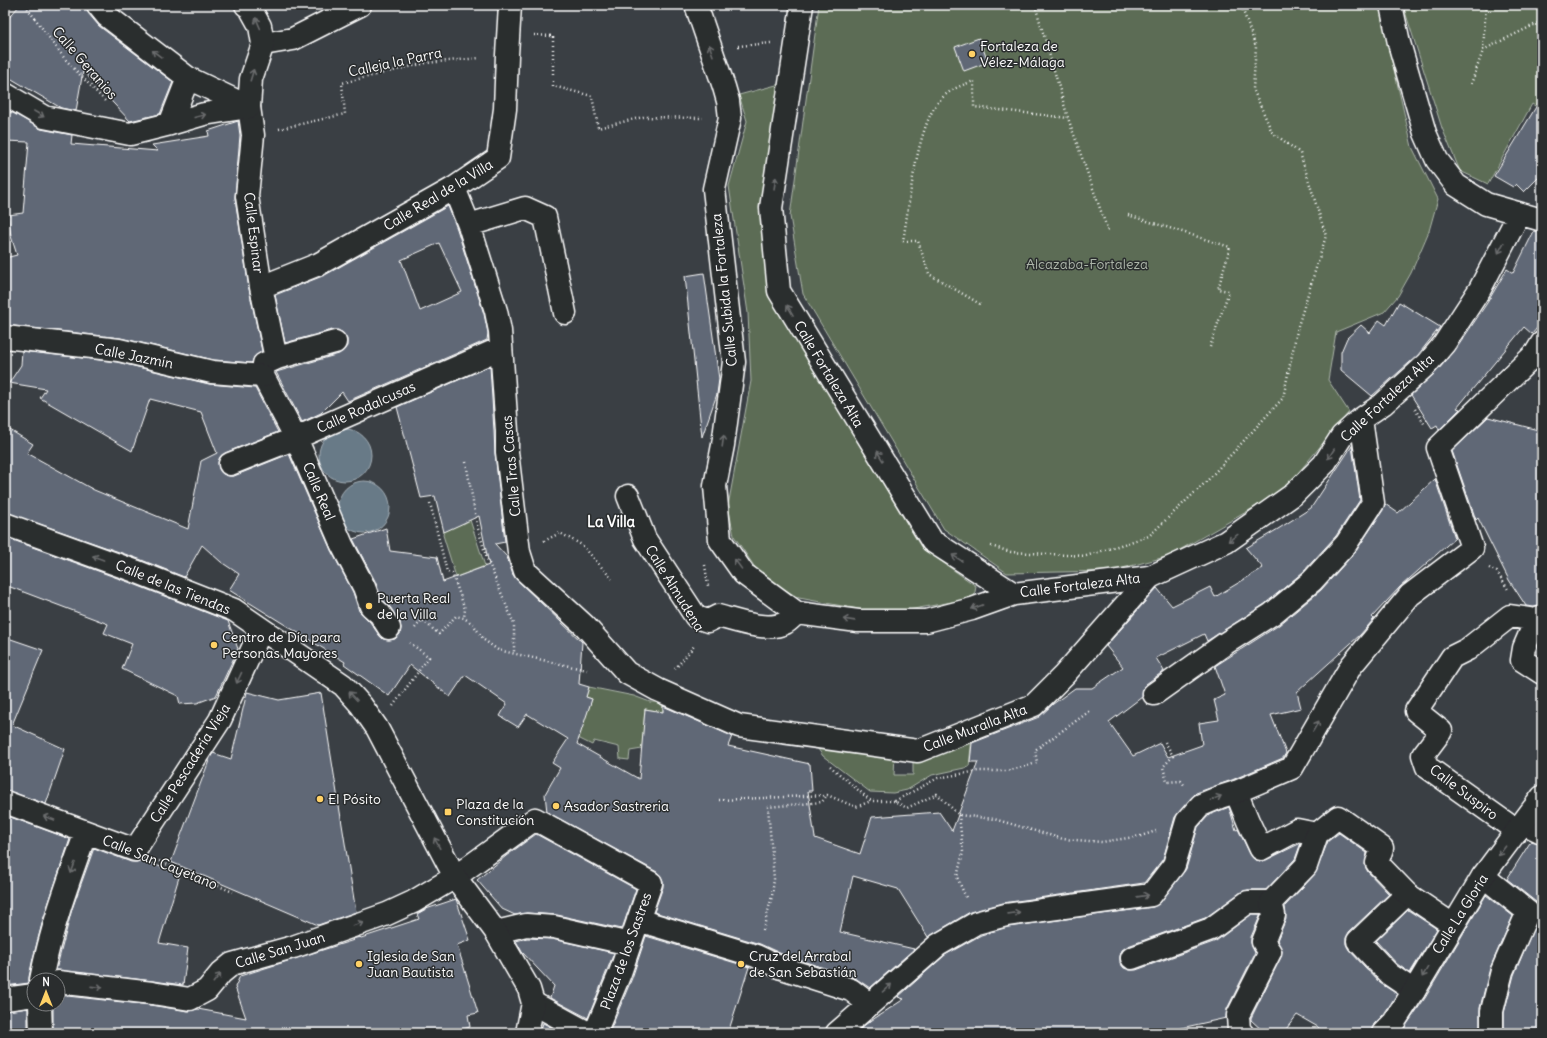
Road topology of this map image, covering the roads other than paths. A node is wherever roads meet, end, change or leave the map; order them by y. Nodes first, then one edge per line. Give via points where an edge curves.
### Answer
1 (98, 5) edge
2 (246, 5) edge
3 (360, 5) edge
4 (510, 5) edge
5 (696, 5) edge
6 (802, 5) edge
7 (1391, 5) edge
8 (263, 44) junction
9 (188, 78) junction
10 (5, 94) edge
11 (249, 107) junction
12 (170, 124) junction
13 (454, 188) junction
14 (1519, 214) junction
15 (1542, 220) edge
16 (469, 225) junction
17 (261, 287) junction
18 (565, 313) dead end
19 (5, 337) edge
20 (335, 342) dead end
21 (1542, 342) edge
22 (501, 348) junction
23 (277, 358) junction
24 (263, 376) junction
25 (1361, 419) junction
26 (296, 438) junction
27 (230, 464) dead end
28 (628, 496) dead end
29 (5, 524) edge
30 (1150, 577) junction
31 (1014, 594) junction
32 (797, 613) junction
33 (1539, 619) edge
34 (261, 630) junction
35 (397, 634) road end
36 (1542, 673) edge
37 (658, 690) joint
38 (1154, 694) dead end
39 (1236, 792) junction
40 (1542, 797) edge
41 (5, 802) edge
42 (1527, 829) edge
43 (86, 832) junction
44 (1317, 834) junction
45 (135, 850) joint
46 (1483, 876) junction
47 (455, 877) junction
48 (1407, 894) junction
49 (1271, 902) junction
50 (638, 920) junction
51 (1452, 925) junction
52 (496, 932) junction
53 (630, 944) junction
54 (1132, 958) dead end
55 (43, 972) edge
56 (66, 983) edge
57 (1414, 991) junction
58 (26, 996) edge
59 (5, 999) edge
60 (533, 1003) junction
61 (869, 1004) junction
62 (40, 1012) edge
63 (1238, 1032) edge
64 (41, 1033) edge
65 (527, 1033) edge
66 (588, 1033) edge
67 (595, 1033) edge
68 (837, 1033) edge
69 (1383, 1033) edge
70 (1492, 1033) edge

9 -> 1 street via 107,16
8 -> 2 street via 260,26
3 - 8 street via 293,39
4 - 13 street, Calle Real de la Villa via 505,109 498,158
32 -> 5 street, Calle Subida la Fortaleza via 744,574 720,540 715,486 734,362 714,189 730,118 724,87
31 -> 6 street, Calle Fortaleza Alta via 932,541 779,292 771,208
7 - 14 street via 1399,43 1425,133 1437,160 1456,185 1486,204
11 -> 8 street, Calle Espinar via 250,79
9 - 11 street
9 - 12 street
10 -> 12 street via 44,117 130,134
12 -> 11 street via 204,114
11 - 17 street, Calle Espinar via 253,135 247,196
13 - 16 street, Calle Tras Casas
13 - 17 street, Calle Real de la Villa via 319,264
14 - 15 street
14 -> 25 street, Calle Fortaleza Alta via 1480,289 1444,344 1427,364 1383,404
16 - 18 street via 525,208 545,217
16 - 22 street, Calle Tras Casas via 496,311
17 - 23 street, Calle Espinar
19 - 24 street, Calle Jazmín via 119,350 212,372
20 - 23 street
39 -> 21 street via 1292,768 1351,666 1410,595 1472,548 1438,448 1536,353
22 - 26 street, Calle Rodalcusas
22 - 37 street, Calle Tras Casas via 507,452 519,552 525,571 585,626 627,673
23 - 24 street via 264,364
24 - 26 street, Calle Real
25 -> 30 street, Calle Fortaleza Alta via 1342,436 1324,464 1294,494 1226,542
25 - 38 street via 1373,502 1346,544 1312,581 1272,614
26 - 27 street, Calle Rodalcusas
26 - 35 street, Calle Real via 371,606
28 - 32 street, Calle Almudena via 644,538 696,617 708,621 718,616 772,627 786,623
34 -> 29 street, Calle de las Tiendas via 234,610
30 - 31 street, Calle Fortaleza Alta
30 - 37 street, Calle Muralla Alta via 1064,675 1034,705 918,750 739,726
31 -> 32 street, Calle Subida la Fortaleza via 972,610 926,621 858,622
33 - 36 street via 1524,648 1522,660
33 - 42 street, Calle Suspiro via 1510,616 1468,649 1452,658 1416,711 1441,731 1423,755 1427,767
34 -> 45 street, Calle Pescadería Vieja via 220,720
47 -> 34 street, Calle de las Tiendas via 377,728 361,705 343,685
39 - 44 street via 1261,849 1297,830
61 -> 39 street via 938,945 976,923 1006,915 1151,895 1174,865 1187,821 1201,805
40 - 42 street, Calle La Gloria
43 -> 41 street, Calle San Cayetano
42 -> 46 street, Calle La Gloria
43 - 45 street, Calle San Cayetano
43 -> 55 street via 50,936
44 - 48 street via 1338,817 1382,848 1377,863
44 - 49 street via 1306,866
46 - 51 street, Calle La Gloria
46 - 70 street via 1528,912 1502,971 1492,1011
47 - 50 street, Plaza de los Sastres via 535,819 651,883
47 - 52 street
56 -> 47 street, Calle San Juan via 190,1000 207,990 232,964 387,914
48 - 51 street
48 - 57 street via 1358,942 1389,974
49 - 54 street via 1248,902 1211,930
49 - 63 street via 1274,915 1263,942 1270,952 1238,1015
50 - 53 street, Plaza de los Sastres
50 - 61 street via 756,956 779,967 851,990
51 -> 57 street, Calle La Gloria
52 - 53 street via 526,925 554,927
52 - 60 street via 529,989
53 - 67 street, Plaza de los Sastres
57 - 69 street, Calle La Gloria via 1394,1022
58 - 59 street
60 - 65 street
60 - 66 street
61 - 68 street
62 - 64 street

